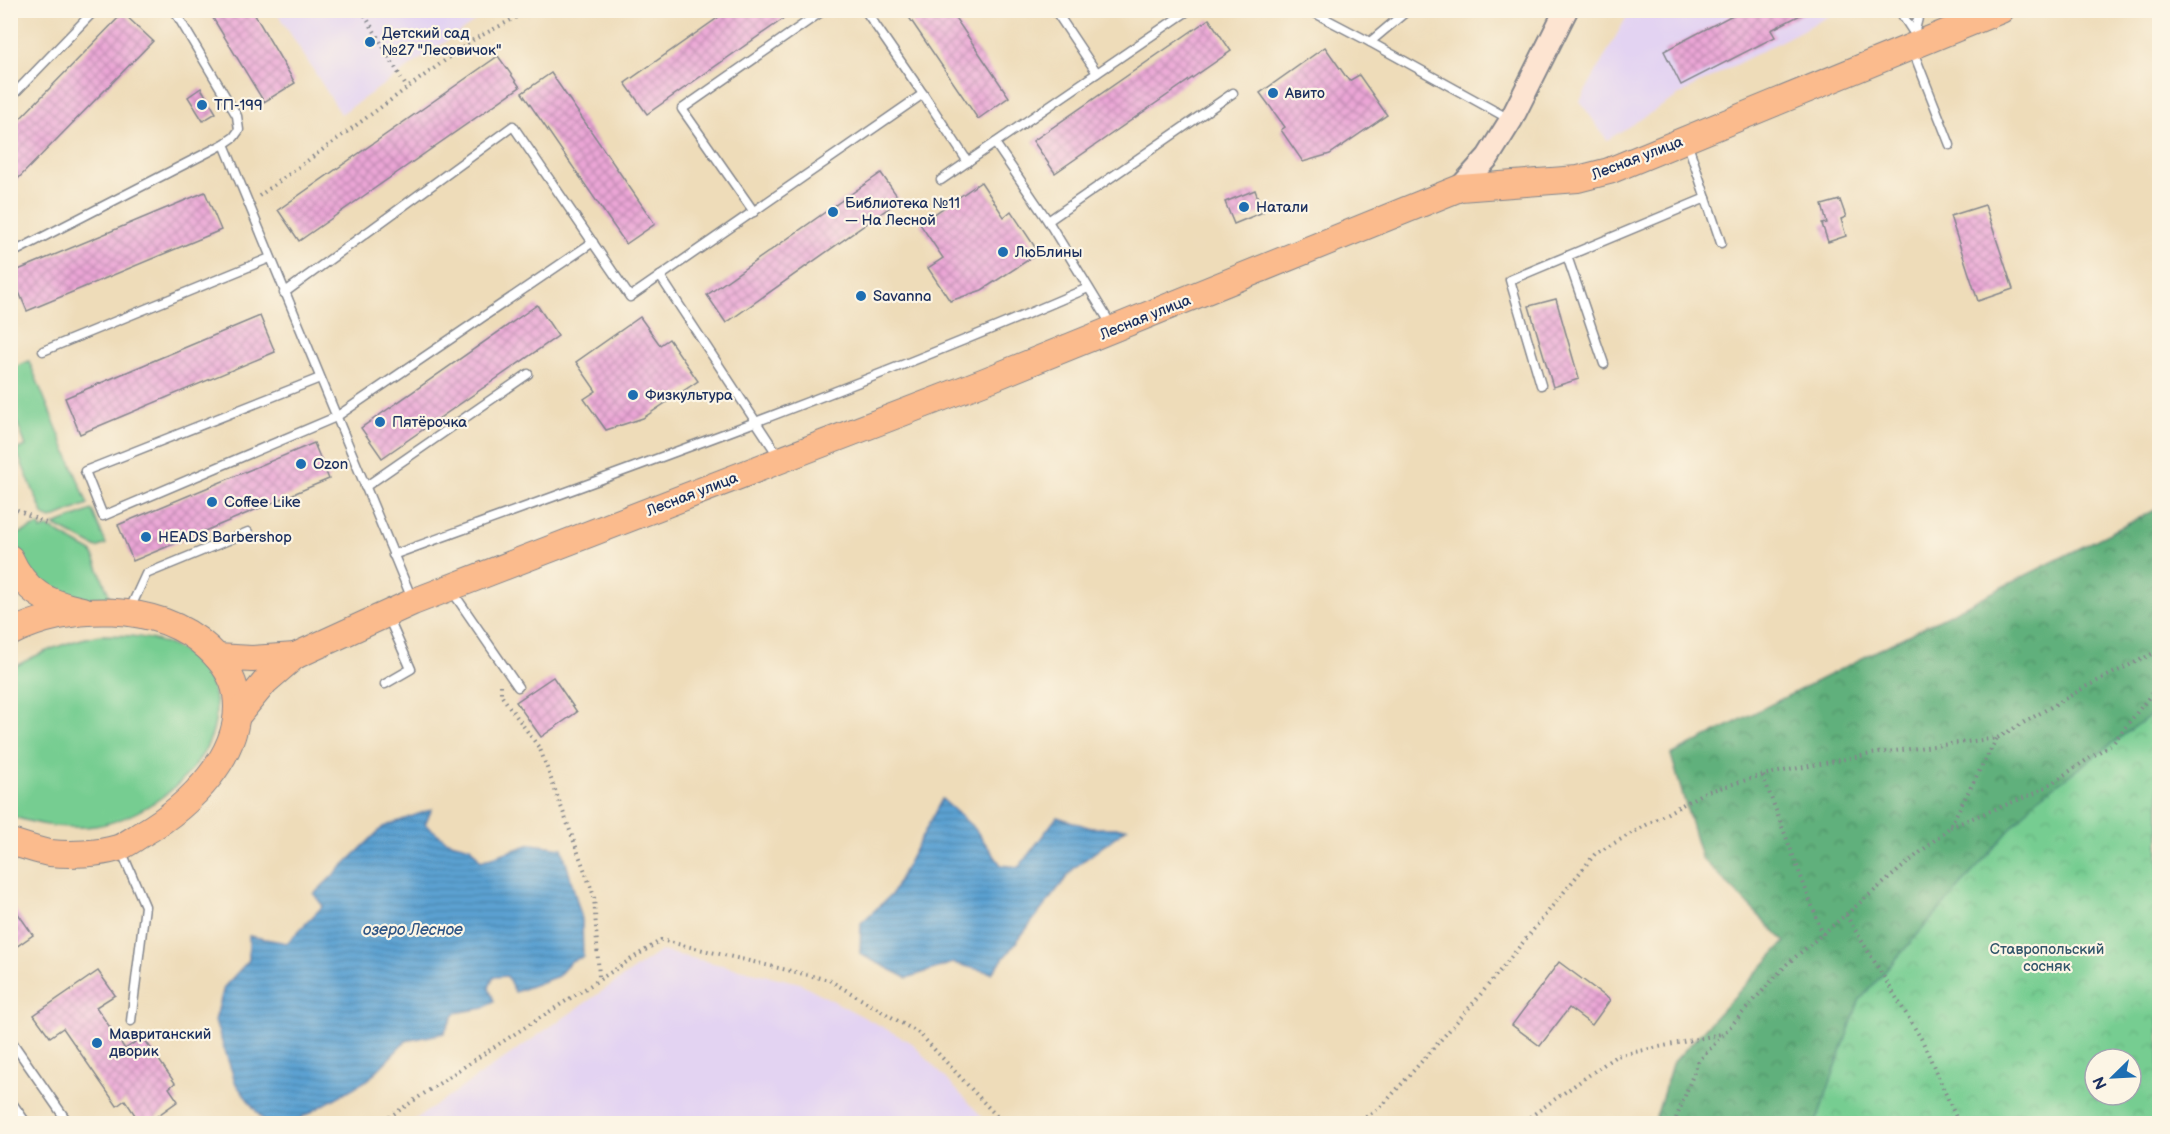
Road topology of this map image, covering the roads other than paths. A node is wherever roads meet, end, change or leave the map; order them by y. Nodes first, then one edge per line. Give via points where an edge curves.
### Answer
1 (95, 10) edge
2 (174, 10) edge
3 (824, 10) edge
4 (866, 10) edge
5 (1055, 10) edge
6 (1189, 10) edge
7 (1309, 10) edge
8 (1408, 10) edge
9 (1566, 10) edge
10 (1899, 10) edge
11 (1920, 10) edge
12 (2001, 10) edge
13 (1913, 40) junction
14 (1370, 42) junction
15 (1097, 72) junction
16 (1233, 93) dead end
17 (923, 94) junction
18 (10, 98) edge
19 (1511, 120) junction
20 (1686, 139) junction
21 (995, 143) junction
22 (224, 144) junction
23 (1950, 145) dead end
24 (968, 162) junction
25 (941, 180) dead end
26 (1460, 188) junction
27 (1706, 198) junction
28 (754, 212) junction
29 (1048, 221) junction
30 (593, 242) junction
31 (1721, 243) dead end
32 (10, 254) edge
33 (1567, 256) junction
34 (270, 258) junction
35 (660, 276) junction
36 (1088, 288) junction
37 (284, 292) junction
38 (1114, 329) junction
39 (43, 351) dead end
40 (1604, 364) dead end
41 (528, 374) dead end
42 (320, 378) junction
43 (1541, 386) dead end
44 (336, 417) junction
45 (757, 423) junction
46 (781, 460) junction
47 (365, 487) junction
48 (248, 532) dead end
49 (393, 555) junction
50 (10, 558) edge
51 (450, 588) junction
52 (413, 602) junction
53 (94, 612) junction
54 (129, 612) junction
55 (387, 614) junction
56 (10, 633) edge
57 (296, 656) junction
58 (217, 657) junction
59 (385, 684) dead end
60 (518, 687) dead end
61 (237, 716) junction
62 (10, 842) edge
63 (120, 847) junction
64 (131, 1021) dead end
65 (10, 1039) edge
66 (10, 1100) edge
67 (27, 1124) edge
68 (69, 1124) edge

1 - 18 lane
2 - 22 lane via 237,116 239,130
3 - 28 lane via 682,109
4 - 17 lane
5 - 15 lane
6 - 15 lane
7 - 14 lane
8 - 14 lane
9 - 19 main road
10 - 13 lane
11 - 13 lane
12 - 13 main road, Лесная улица
13 - 20 main road, Лесная улица
13 - 23 lane
14 - 19 lane
15 - 21 lane
16 - 29 lane
17 - 24 lane
17 - 28 lane
19 - 26 main road via 1488,157
20 - 26 main road, Лесная улица via 1609,171 1578,179
20 - 27 lane
21 - 24 lane
21 - 29 lane
22 - 32 lane
22 - 34 lane
24 - 25 lane
26 - 38 main road, Лесная улица
27 - 31 lane
27 - 33 lane
28 - 35 lane
29 - 36 lane
30 - 35 lane via 630,297
30 - 37 lane via 513,126
30 - 44 lane
33 - 40 lane
33 - 43 lane via 1510,280
34 - 37 lane
34 - 39 lane
35 - 45 lane
36 - 38 lane
36 - 45 lane
37 - 42 lane
38 - 46 main road, Лесная улица
41 - 47 lane
42 - 44 lane
42 - 44 lane via 85,471 103,516
44 - 47 lane
45 - 46 lane
45 - 49 lane
46 - 51 main road, Лесная улица
47 - 49 lane
48 - 54 lane via 146,574
49 - 52 lane
50 - 53 main road via 24,583 42,598
51 - 52 main road, Лесная улица
51 - 60 lane
52 - 55 main road, Лесная улица
53 - 54 main road
53 - 56 main road via 50,619
54 - 58 main road via 185,631
55 - 57 main road, Лесная улица
55 - 59 lane via 411,669
57 - 58 main road, Лесная улица
57 - 61 main road, Лесная улица via 265,682
58 - 61 main road via 230,675
61 - 63 main road via 223,757 190,799
62 - 63 main road via 50,853 91,853
63 - 64 lane via 145,906
65 - 68 lane
66 - 67 lane

